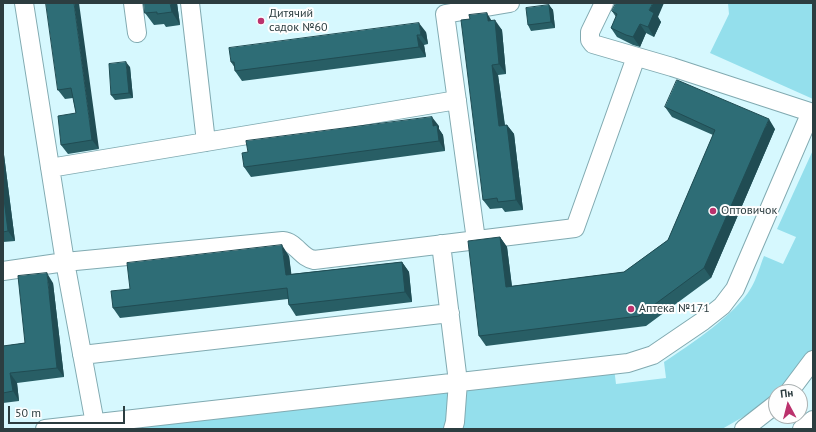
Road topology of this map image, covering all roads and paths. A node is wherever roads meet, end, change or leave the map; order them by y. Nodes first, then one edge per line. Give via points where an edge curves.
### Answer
1 (24, 3) edge
2 (133, 3) edge
3 (190, 3) edge
4 (510, 3) edge
5 (604, 3) edge
6 (137, 33) dead end
7 (636, 57) junction
8 (457, 100) junction
9 (812, 113) edge
10 (206, 142) junction
11 (50, 168) junction
12 (476, 240) junction
13 (441, 244) junction
14 (65, 262) junction
15 (3, 271) edge
16 (450, 313) junction
17 (82, 355) junction
18 (813, 360) edge
19 (458, 382) junction
20 (795, 384) edge
21 (768, 410) edge
22 (813, 420) edge
23 (96, 426) edge
24 (45, 429) edge
25 (453, 429) edge
26 (745, 429) edge
27 (802, 429) edge

1 - 11 street
2 - 6 street
3 - 10 street
4 - 8 street via 445,14
5 - 7 street via 590,32 590,40 593,44
7 - 9 street
7 - 12 street via 575,228
8 - 10 street
8 - 12 street
9 - 19 street via 735,289 722,306 703,321 653,355 628,363
10 - 11 street
11 - 14 street
12 - 13 street
13 - 14 street via 314,260 283,241
13 - 16 street
14 - 15 street
14 - 17 street
16 - 17 street
16 - 19 street
17 - 23 street
18 - 20 street
19 - 23 street
19 - 25 street
21 - 26 street
22 - 27 street
23 - 24 street

